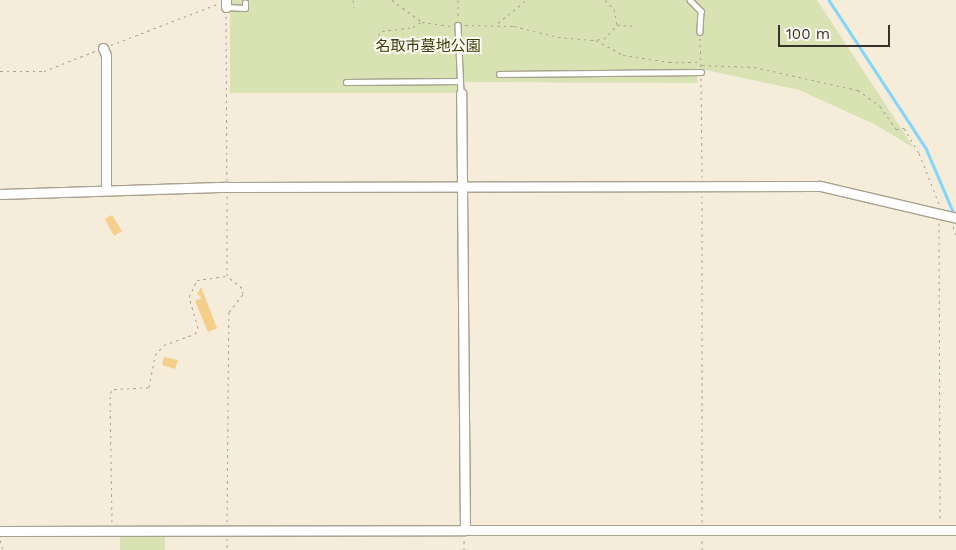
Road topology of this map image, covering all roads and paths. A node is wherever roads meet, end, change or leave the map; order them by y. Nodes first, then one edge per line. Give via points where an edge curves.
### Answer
1 (216, 0) edge
2 (353, 0) edge
3 (392, 0) edge
4 (458, 0) edge
5 (526, 0) edge
6 (605, 0) edge
7 (690, 0) edge
8 (226, 3) edge
9 (245, 3) dead end
10 (216, 4) junction
11 (354, 8) dead end
12 (422, 22) junction
13 (497, 24) junction
14 (458, 25) junction
15 (617, 25) junction
16 (635, 26) dead end
17 (382, 31) dead end
18 (700, 32) joint
19 (379, 33) dead end
20 (379, 38) dead end
21 (596, 40) junction
22 (459, 41) junction
23 (467, 41) dead end
24 (103, 48) junction
25 (701, 62) junction
26 (701, 65) junction
27 (0, 70) edge
28 (701, 72) junction
29 (380, 74) dead end
30 (446, 74) dead end
31 (499, 74) dead end
32 (446, 81) junction
33 (460, 81) junction
34 (346, 82) dead end
35 (380, 82) junction
36 (460, 93) joint
37 (227, 187) junction
38 (463, 187) junction
39 (702, 187) junction
40 (106, 189) junction
41 (0, 194) edge
42 (948, 217) edge
43 (227, 276) junction
44 (112, 530) junction
45 (227, 530) junction
46 (464, 530) junction
47 (940, 530) junction
48 (956, 530) edge
49 (0, 531) edge
50 (702, 531) junction
51 (0, 540) edge
52 (3, 550) edge
53 (227, 550) edge
54 (464, 550) edge
55 (702, 550) edge

1 - 10 path
2 - 11 path
3 - 12 path
4 - 14 path
5 - 13 path
6 - 15 path via 614,9
7 - 18 lane via 701,12
8 - 9 lane via 245,8
8 - 10 path
8 - 37 path
10 - 24 path
12 - 14 path
12 - 17 path via 406,29
13 - 14 path
13 - 21 path via 572,40
14 - 22 lane
15 - 16 path
15 - 21 path via 604,39
18 - 25 path
19 - 20 path
21 - 25 path via 607,49 624,55 669,62
22 - 23 lane
22 - 33 lane
24 - 27 path via 44,71
24 - 40 street via 106,55
25 - 26 path
26 - 28 path
26 - 42 path via 754,66 858,90 880,106 896,128 904,128
28 - 31 lane
28 - 39 path
29 - 35 lane
30 - 32 lane
32 - 33 lane
32 - 35 lane
33 - 36 lane
34 - 35 lane
36 - 38 street
37 - 38 street
37 - 40 street
37 - 43 path
38 - 39 street
38 - 46 street
39 - 42 street via 820,186
39 - 50 path
40 - 41 street via 65,194
42 - 47 path
43 - 44 path via 197,280 189,298 198,328 195,334 164,345 155,355 149,387 114,388 110,393
43 - 45 path via 242,288 243,294 229,312
44 - 45 street
44 - 49 street
45 - 46 street
45 - 53 path
46 - 50 street
46 - 54 path
47 - 48 street
47 - 50 street
50 - 55 path
51 - 52 path

